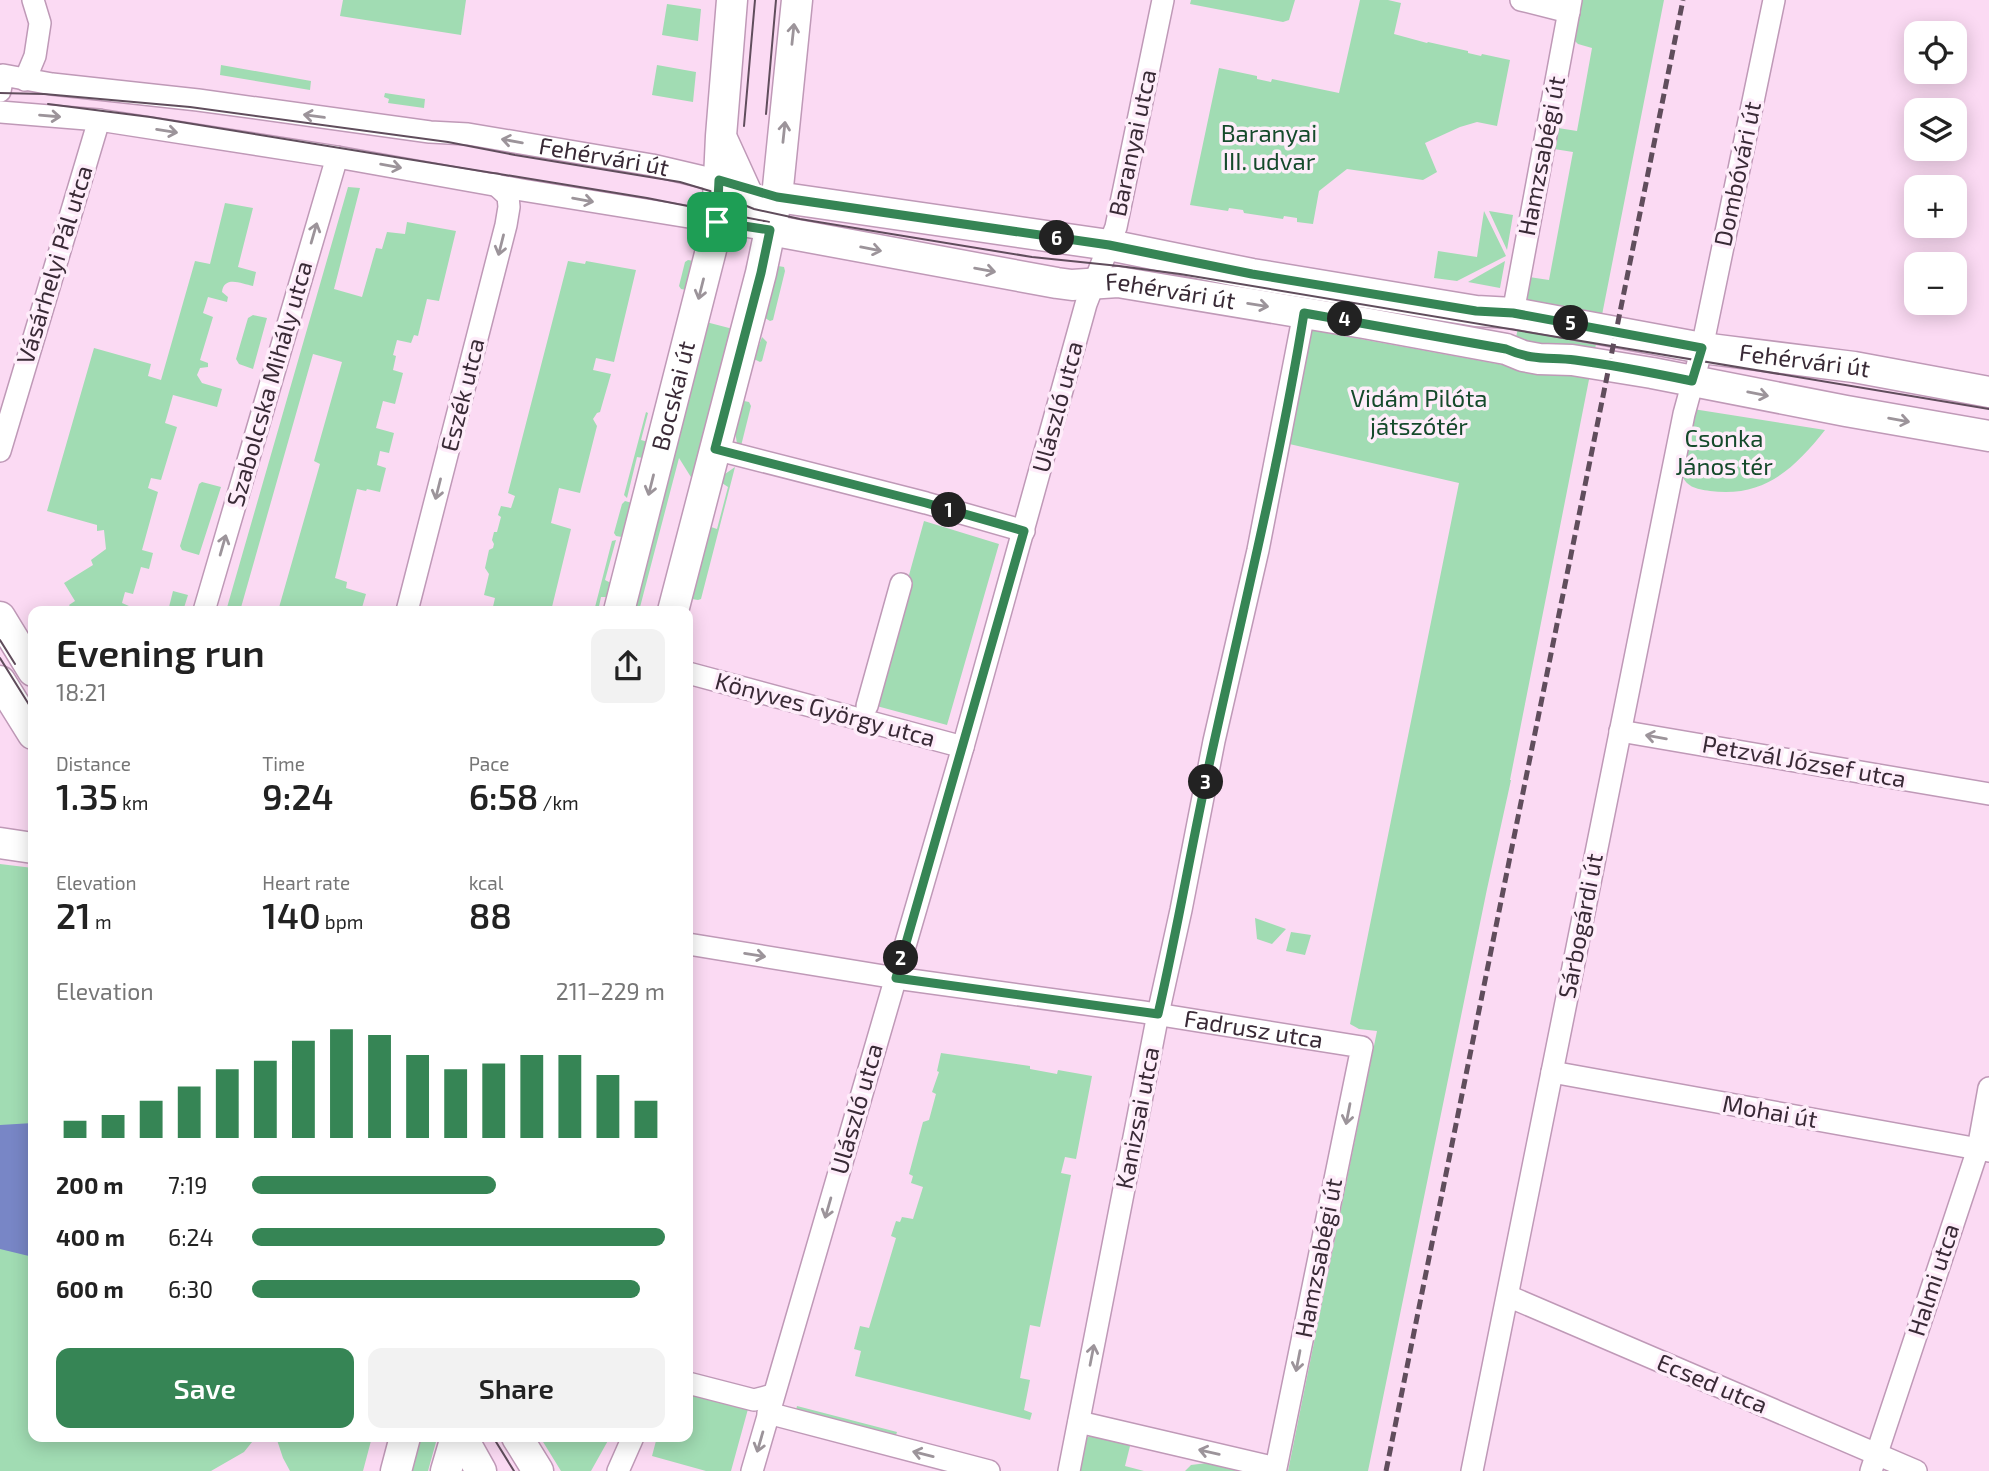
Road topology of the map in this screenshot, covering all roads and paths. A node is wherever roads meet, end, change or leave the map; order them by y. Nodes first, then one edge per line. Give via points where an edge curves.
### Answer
1 (33, 0) edge
2 (732, 0) edge
3 (797, 0) edge
4 (1521, 0) edge
5 (1774, 0) edge
6 (1160, 1) edge
7 (1570, 6) edge
8 (25, 80) junction
9 (1, 83) edge
10 (0, 112) edge
11 (99, 120) junction
12 (337, 157) junction
13 (732, 183) junction
14 (495, 184) junction
15 (777, 197) junction
16 (717, 222) junction
17 (770, 230) junction
18 (1109, 245) junction
19 (1094, 284) junction
20 (1304, 313) junction
21 (1513, 313) junction
22 (1702, 348) junction
23 (1506, 349) junction
24 (1692, 381) junction
25 (1989, 392) edge
26 (1989, 436) edge
27 (715, 449) junction
28 (0, 451) edge
29 (1024, 531) junction
30 (901, 584) dead end
31 (205, 606) edge
32 (408, 606) edge
33 (620, 606) edge
34 (674, 606) edge
35 (0, 617) edge
36 (28, 663) edge
37 (693, 674) edge
38 (0, 681) edge
39 (867, 706) dead end
40 (28, 726) edge
41 (1620, 731) junction
42 (963, 747) junction
43 (1989, 794) edge
44 (0, 843) edge
45 (28, 847) edge
46 (693, 945) edge
47 (896, 978) junction
48 (1158, 1014) junction
49 (1362, 1047) joint
50 (1552, 1072) junction
51 (1989, 1088) edge
52 (1983, 1150) edge
53 (1508, 1296) junction
54 (693, 1384) edge
55 (769, 1405) junction
56 (1079, 1422) junction
57 (404, 1442) edge
58 (455, 1442) edge
59 (465, 1442) edge
60 (520, 1442) edge
61 (632, 1442) edge
62 (1874, 1463) edge
63 (1478, 1466) edge
64 (626, 1469) edge
65 (396, 1471) edge
66 (446, 1471) edge
67 (481, 1471) edge
68 (538, 1471) edge
69 (752, 1471) edge
70 (989, 1471) edge
71 (1069, 1471) edge
72 (1916, 1471) edge

1 - 8 street via 40,23 35,56
2 - 13 street, Bocskai út via 721,136
15 -> 3 street
4 - 7 street
5 - 22 street, Dombóvári út
6 - 18 street, Baranyai utca
7 - 21 street, Hamzsabégi út
8 - 9 street, Fehérvári út
13 -> 8 street, Fehérvári út via 468,134
10 -> 11 street, Fehérvári út
11 -> 12 street, Fehérvári út
11 - 28 street, Vásárhelyi Pál utca
12 -> 14 street, Fehérvári út
31 -> 12 street, Szabolcska Mihály utca
13 - 15 street, Fehérvári út
13 - 16 street, Bocskai út
13 - 17 street
14 -> 16 street, Fehérvári út
14 -> 32 street, Eszék utca via 508,196 506,225
15 - 17 street
15 - 18 street, Fehérvári út
16 - 17 street, Fehérvári út
16 -> 33 street, Bocskai út
17 -> 19 street, Fehérvári út via 1058,284
17 - 27 street
18 - 19 street, Baranyai utca
18 - 21 street, Fehérvári út via 1252,274
19 -> 20 street, Fehérvári út via 1118,282
19 - 29 street, Ulászló utca
20 - 23 street, Fehérvári út
20 - 48 street, Kanizsai utca
21 - 22 street, Fehérvári út
21 - 23 street
22 - 24 street, Dombóvári út
22 - 25 street, Fehérvári út via 1854,367
23 - 24 street, Fehérvári út via 1539,359 1572,360
24 -> 26 street, Fehérvári út
24 - 41 street, Sárbogárdi út
27 - 29 street
27 - 34 street
29 - 42 street, Ulászló utca
30 - 39 street
35 - 36 street
37 - 42 street, Könyves György utca
38 - 40 street
43 -> 41 street, Petzvál József utca
41 - 50 street, Sárbogárdi út
42 - 47 street, Ulászló utca
44 - 45 street
46 -> 47 street, Fadrusz utca
47 - 48 street, Fadrusz utca
47 -> 55 street, Ulászló utca
48 - 49 street, Fadrusz utca
56 -> 48 street, Kanizsai utca
49 -> 56 street, Hamzsabégi út via 1276,1468
50 - 52 street, Mohai út
50 - 53 street, Sárbogárdi út
51 - 52 street, Halmi utca
52 - 62 street, Halmi utca
53 - 62 street, Ecsed utca
53 - 63 street, Sárbogárdi út
54 - 55 street
55 -> 69 street, Ulászló utca
70 -> 55 street
56 - 71 street, Kanizsai utca
57 - 65 street
58 - 66 street
59 - 67 street
60 - 68 street
61 - 64 street
62 - 72 street, Ecsed utca

